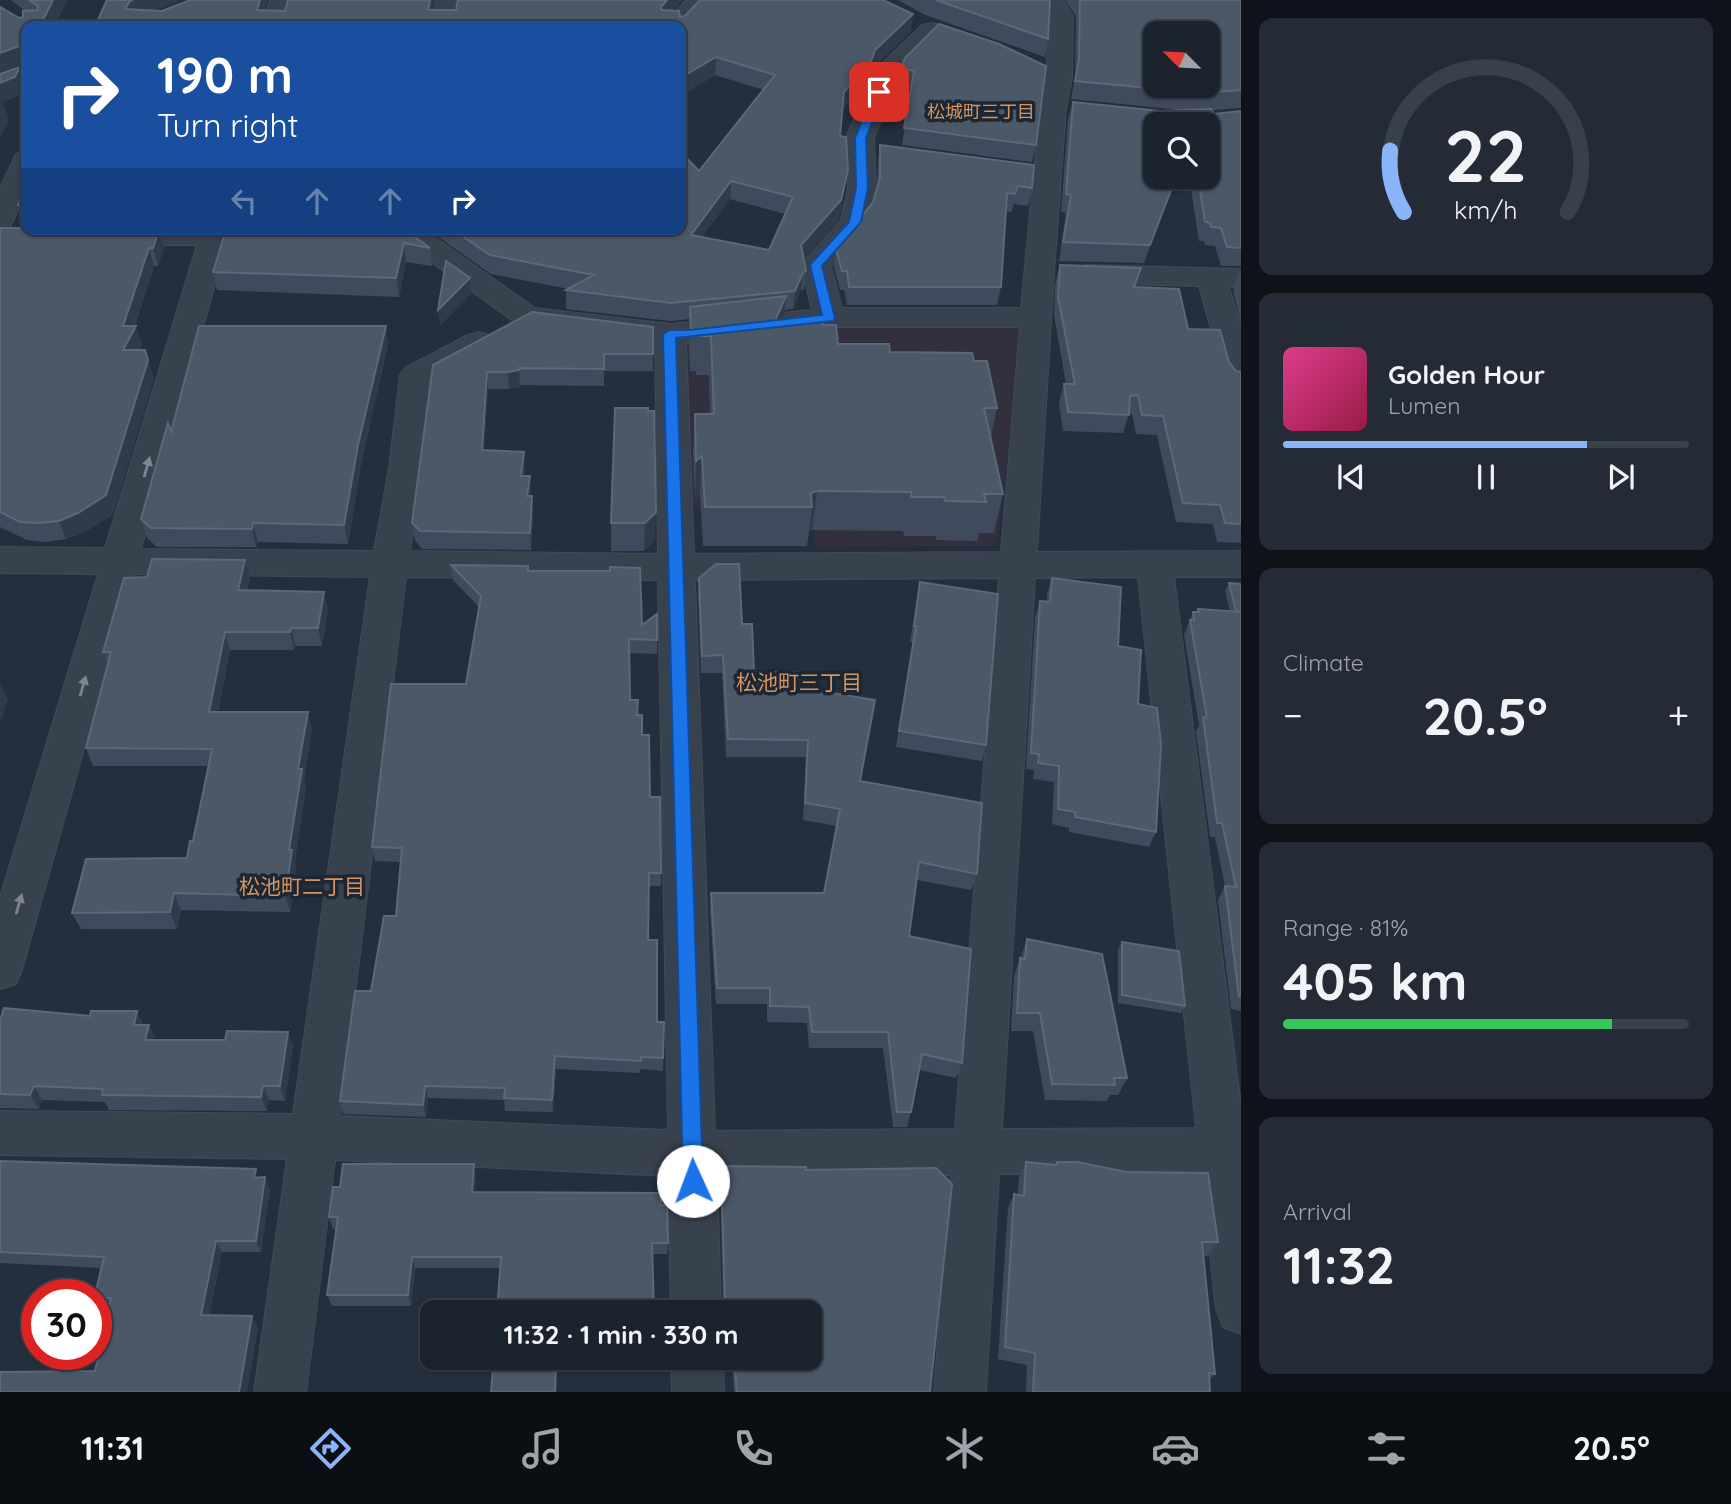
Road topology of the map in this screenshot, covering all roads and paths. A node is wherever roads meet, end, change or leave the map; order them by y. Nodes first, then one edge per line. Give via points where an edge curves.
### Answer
1 (282, 0) edge
2 (448, 0) edge
3 (700, 0) edge
4 (1051, 0) edge
5 (276, 21) edge
6 (445, 21) edge
7 (680, 21) edge
8 (931, 28) edge
9 (1035, 64) edge
10 (21, 75) edge
11 (0, 84) edge
12 (1064, 99) junction
13 (21, 172) edge
14 (0, 221) edge
15 (214, 235) edge
16 (276, 235) edge
17 (372, 235) edge
18 (416, 235) edge
19 (306, 236) edge
20 (359, 236) edge
21 (1039, 272) junction
22 (1226, 278) edge
23 (527, 316) junction
24 (1036, 317) junction
25 (829, 318) junction
26 (670, 334) junction
27 (1241, 380) edge
28 (0, 560) edge
29 (390, 562) junction
30 (120, 563) junction
31 (1018, 564) junction
32 (1241, 564) edge
33 (1155, 565) junction
34 (677, 566) junction
35 (0, 970) edge
36 (0, 1133) edge
37 (316, 1137) junction
38 (1232, 1150) edge
39 (977, 1153) junction
40 (692, 1154) junction
41 (696, 1300) edge
42 (1241, 1309) edge
43 (697, 1370) edge
44 (280, 1392) edge
45 (698, 1392) edge
46 (960, 1392) edge

1 - 5 street
2 - 6 street
3 - 7 street
4 - 12 street via 1061,16
8 - 25 street via 888,70 860,138 872,152 855,222 816,265
9 - 12 street
10 - 11 street
12 - 21 street via 1035,173
13 - 14 street
30 -> 15 street
16 - 19 street
17 - 20 street
18 - 23 street
21 - 22 street
21 - 24 street
22 - 27 street
23 - 26 street
23 - 29 street via 416,375
24 - 25 street
24 - 31 street
25 - 26 street
26 - 34 street
28 - 30 street
29 - 30 street
29 - 34 street
29 - 37 street
35 -> 30 street
31 - 33 street
31 - 34 street
31 - 39 street
32 - 33 street
33 - 38 street
34 - 40 street
36 - 37 street
37 - 40 street
37 - 44 street
38 - 39 street
38 - 42 street
39 - 40 street
39 - 46 street
40 - 41 street
43 - 45 street

